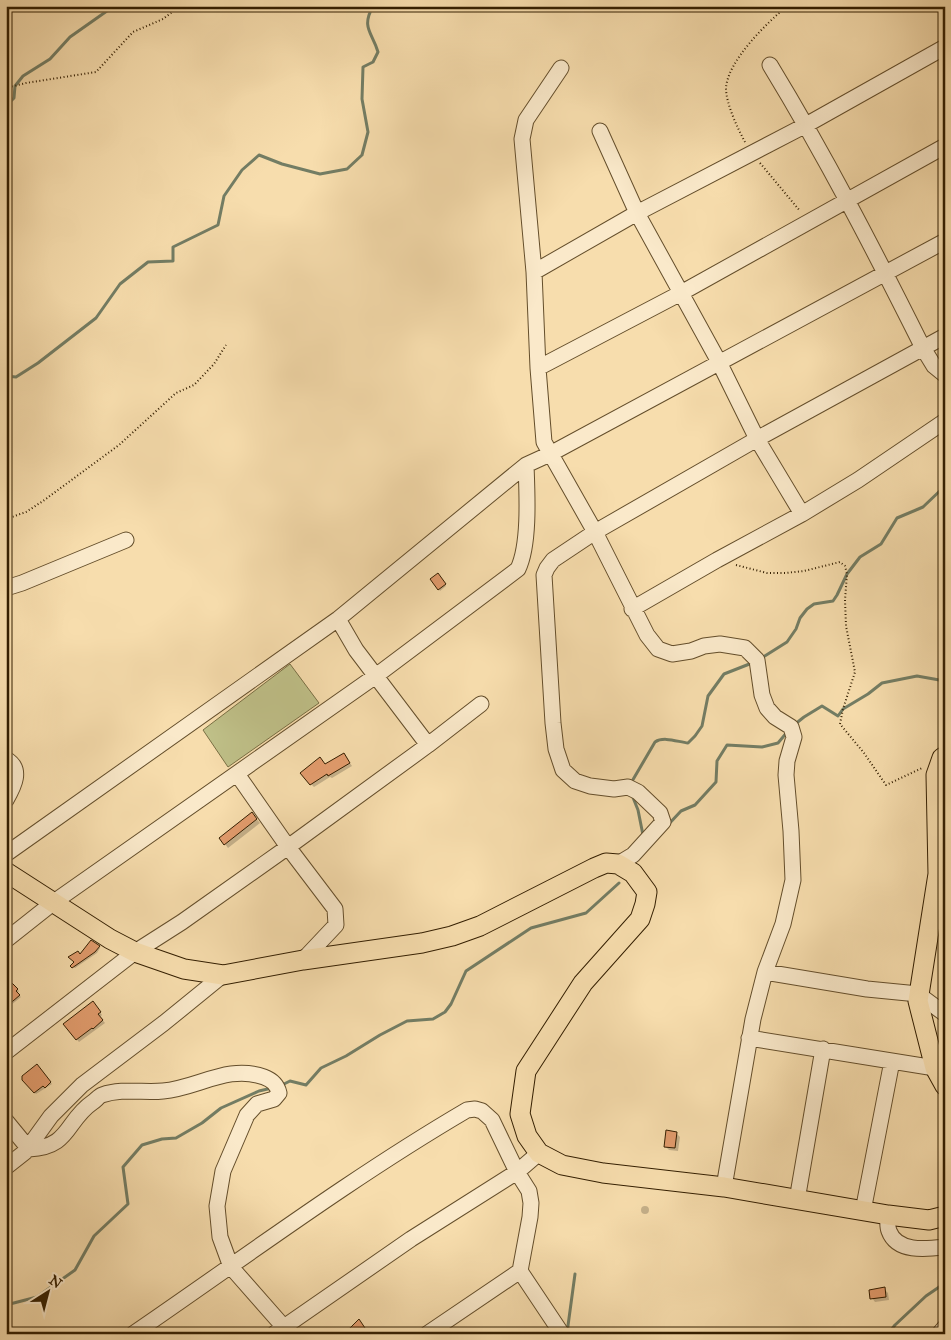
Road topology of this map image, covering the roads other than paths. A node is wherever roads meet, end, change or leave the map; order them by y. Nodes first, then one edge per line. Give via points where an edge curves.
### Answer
1 (945, 47) edge
2 (770, 65) dead end
3 (561, 68) dead end
4 (806, 125) junction
5 (600, 131) dead end
6 (945, 146) edge
7 (847, 200) junction
8 (637, 213) junction
9 (945, 241) edge
10 (534, 272) junction
11 (886, 274) junction
12 (681, 293) junction
13 (945, 336) edge
14 (923, 348) junction
15 (719, 362) junction
16 (538, 368) junction
17 (945, 375) edge
18 (945, 421) edge
19 (757, 440) junction
20 (550, 454) junction
21 (526, 465) junction
22 (802, 514) junction
23 (595, 532) junction
24 (126, 540) dead end
25 (6, 588) edge
26 (632, 609) junction
27 (338, 620) junction
28 (376, 675) junction
29 (481, 704) dead end
30 (428, 745) junction
31 (944, 757) edge
32 (6, 758) edge
33 (237, 774) junction
34 (6, 800) edge
35 (288, 847) junction
36 (6, 854) edge
37 (624, 867) junction
38 (6, 872) edge
39 (54, 902) junction
40 (6, 940) edge
41 (135, 952) junction
42 (304, 960) junction
43 (765, 972) junction
44 (223, 975) junction
45 (918, 994) junction
46 (945, 1014) edge
47 (750, 1038) junction
48 (823, 1049) junction
49 (6, 1052) edge
50 (892, 1061) junction
51 (935, 1068) junction
52 (945, 1086) edge
53 (6, 1121) edge
54 (29, 1149) junction
55 (539, 1153) junction
56 (6, 1167) edge
57 (517, 1172) junction
58 (724, 1188) junction
59 (797, 1200) junction
60 (863, 1211) junction
61 (888, 1216) junction
62 (945, 1216) edge
63 (945, 1247) edge
64 (232, 1266) junction
65 (520, 1271) junction
66 (945, 1327) edge
67 (283, 1331) edge
68 (133, 1334) edge
69 (427, 1334) edge
70 (562, 1334) edge
71 (939, 1334) edge

1 - 4 street
2 - 4 street
3 - 10 street via 526,120 522,139
4 - 7 street
4 - 8 street
5 - 8 street
6 - 7 street
7 - 11 street
7 - 12 street
8 - 10 street
8 - 12 street
9 - 11 street
10 - 16 street
11 - 14 street
11 - 15 street
12 - 15 street
12 - 16 street
13 - 14 street
14 - 17 street via 934,366
14 - 19 street
15 - 19 street
15 - 20 street
16 - 20 street via 544,442
18 - 22 street
19 - 22 street
19 - 23 street
20 - 21 street
20 - 23 street
21 - 27 street
21 - 28 street via 527,510 522,560 518,569
22 - 26 street
23 - 26 street
23 - 37 street via 553,560 544,575 553,723 556,749 568,776 590,786 628,788 638,792 660,812 663,822
24 - 25 street
26 - 43 street via 658,649 672,654 720,644 745,648 757,660 767,708 791,727 794,737 786,775 793,880 783,924
27 - 28 street
27 - 36 street
28 - 30 street
28 - 33 street
29 - 30 street
30 - 35 street
31 - 45 main road via 936,775 938,874
32 - 34 street via 16,769 15,782
33 - 35 street
33 - 39 street
35 - 41 street
35 - 42 street via 335,909 336,926
37 - 42 main road via 606,863 480,926 452,936
37 - 55 main road via 647,892 640,919 583,983 526,1071 520,1114 527,1136
38 - 39 main road
39 - 40 street
39 - 41 main road
41 - 44 main road via 184,969
41 - 49 street
42 - 44 main road
43 - 45 street
43 - 47 street
44 - 54 street via 82,1085 51,1116
45 - 46 street
45 - 51 main road
47 - 48 street
47 - 58 street
48 - 50 street
48 - 59 street
50 - 51 street
50 - 60 street
51 - 52 main road
53 - 54 street
54 - 56 street
54 - 64 street via 54,1144 64,1136 84,1108 102,1095 132,1090 164,1091 229,1074 248,1073 271,1079 279,1092 274,1098 252,1108 223,1171 217,1206 220,1237
55 - 57 street
55 - 58 main road via 562,1164 603,1173
57 - 64 street via 492,1120 482,1111 466,1110
57 - 65 street via 529,1191 531,1203
57 - 67 street via 411,1239
58 - 59 main road
59 - 60 main road
60 - 61 main road
61 - 62 main road via 929,1220
61 - 63 street via 888,1230 904,1246 916,1249
64 - 67 street
64 - 68 street
65 - 69 street
65 - 70 street
66 - 71 street

